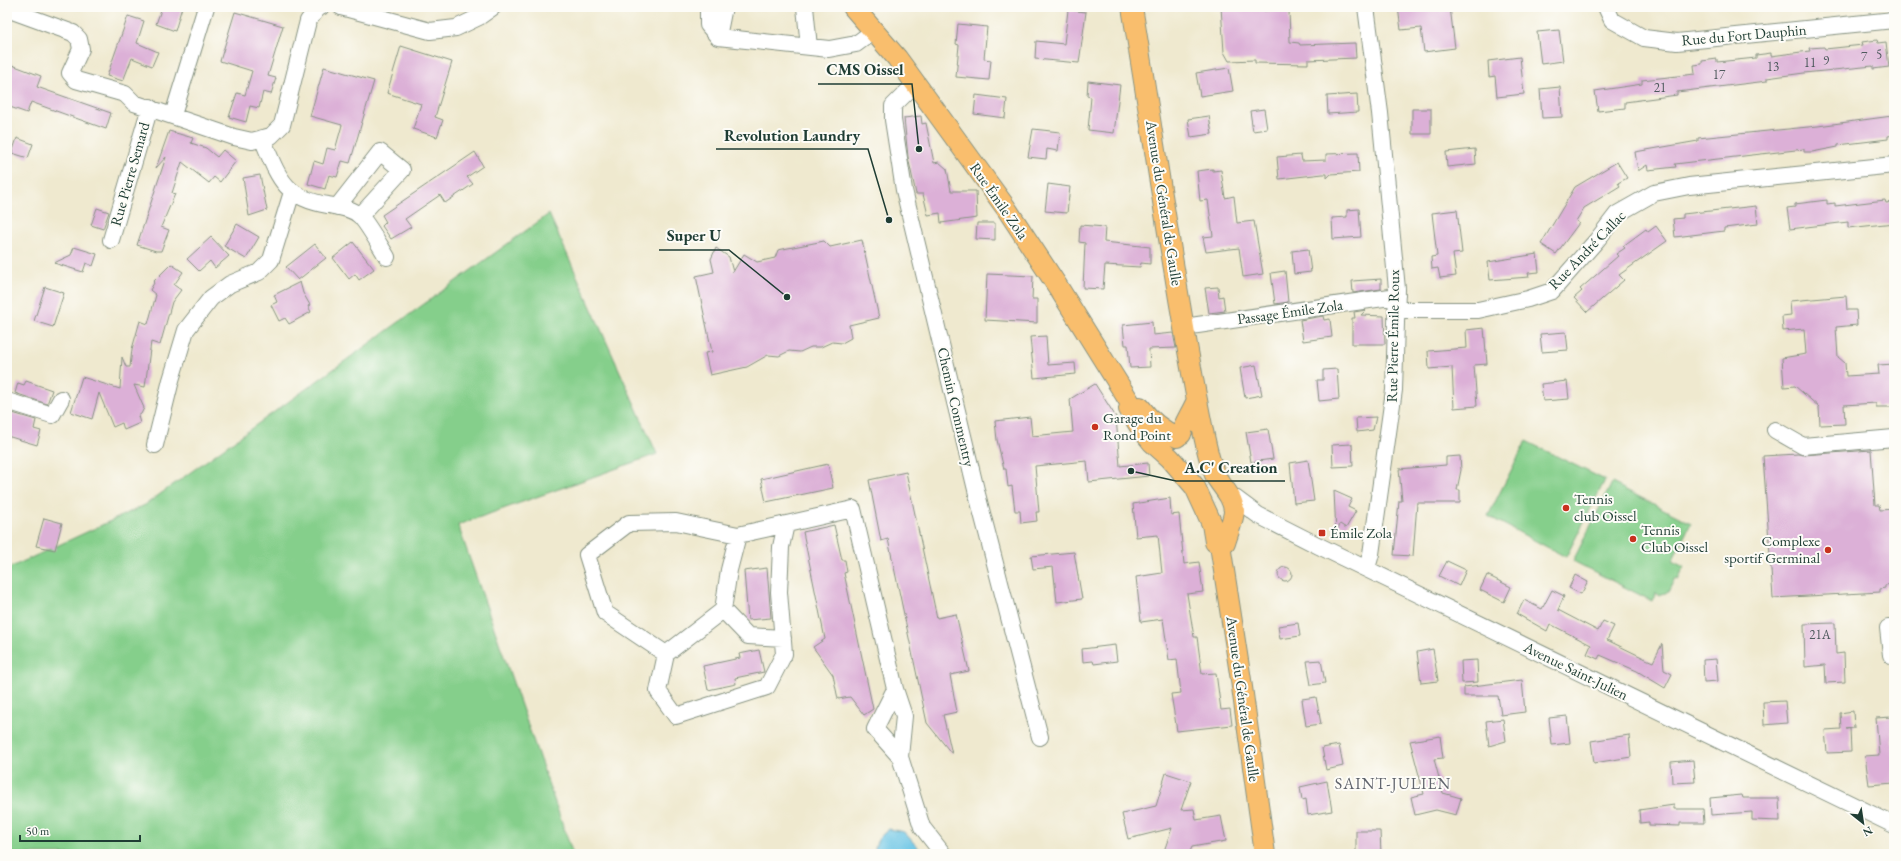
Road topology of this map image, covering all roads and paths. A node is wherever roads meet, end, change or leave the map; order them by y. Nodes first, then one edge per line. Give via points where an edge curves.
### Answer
1 (206, 7) edge
2 (321, 7) edge
3 (341, 7) edge
4 (493, 7) edge
5 (708, 7) edge
6 (724, 7) edge
7 (805, 7) edge
8 (853, 7) edge
9 (1132, 7) edge
10 (1366, 7) edge
11 (1606, 7) edge
12 (7, 9) edge
13 (1894, 20) edge
14 (875, 30) junction
15 (718, 37) junction
16 (808, 47) junction
17 (916, 83) junction
18 (150, 107) junction
19 (174, 115) junction
20 (262, 138) junction
21 (1894, 165) edge
22 (292, 192) junction
23 (337, 207) junction
24 (360, 216) junction
25 (111, 240) dead end
26 (387, 257) dead end
27 (1396, 303) junction
28 (1184, 327) junction
29 (61, 399) dead end
30 (1197, 400) junction
31 (7, 401) edge
32 (1131, 404) junction
33 (1775, 430) dead end
34 (1179, 435) junction
35 (1894, 438) edge
36 (155, 445) dead end
37 (1206, 446) junction
38 (1170, 458) junction
39 (1229, 496) junction
40 (1258, 515) junction
41 (1221, 523) junction
42 (786, 524) junction
43 (738, 535) junction
44 (1367, 568) junction
45 (723, 610) junction
46 (1894, 628) edge
47 (783, 638) junction
48 (666, 654) junction
49 (1894, 654) edge
50 (895, 689) junction
51 (1040, 737) dead end
52 (900, 757) junction
53 (1894, 825) edge
54 (943, 854) edge
55 (1266, 854) edge

1 - 19 street
2 - 20 street, Rue Pierre Semard via 308,21 282,125 271,136
3 - 4 street via 430,31 456,28
5 - 15 street via 708,25
6 - 15 street
7 - 16 street
8 - 14 main road, Rue Émile Zola
9 - 28 main road, Avenue du Général de Gaulle
10 - 27 street, Rue Pierre Émile Roux via 1380,114
11 - 13 street, Rue du Fort Dauphin via 1612,20 1644,38 1677,42
12 - 18 street, Rue Pierre Semard via 73,33 79,39 81,49 70,73 76,80 125,94 134,102
14 - 16 street via 856,44 829,49
14 - 17 main road, Rue Émile Zola
15 - 16 street
17 - 32 main road, Rue Émile Zola via 1006,208
17 - 51 street, Chemin Commentry via 893,106 892,120 904,190 977,494
18 - 19 street, Rue Pierre Semard
18 - 25 street, Rue Pierre Semard
19 - 20 street, Rue Pierre Semard via 234,137 252,141
20 - 22 street via 278,176
21 - 27 street, Rue André Callac via 1689,186 1654,193 1617,214 1552,291 1478,310
22 - 23 street via 318,204
22 - 36 street via 271,260 260,272 230,284 211,298 186,330
23 - 24 street via 346,208
23 - 24 street via 380,152 402,170
24 - 26 street
27 - 28 street, Passage Émile Zola
27 - 44 street, Rue Pierre Émile Roux via 1394,390
28 - 30 main road, Avenue du Général de Gaulle
29 - 31 street via 52,415
30 - 34 main road via 1192,415
30 - 37 main road, Avenue du Général de Gaulle
32 - 34 main road, Rue Émile Zola via 1137,404 1162,430
32 - 38 main road, Rue Émile Zola via 1129,409 1140,427
33 - 35 street via 1803,446
34 - 37 main road via 1195,436
34 - 38 main road via 1171,445
37 - 39 main road, Avenue du Général de Gaulle via 1216,476
38 - 41 main road, Avenue du Général de Gaulle
39 - 40 street, Avenue Saint-Julien
39 - 41 main road, Avenue du Général de Gaulle via 1234,514
40 - 41 street via 1240,522
40 - 44 street, Avenue Saint-Julien
41 - 55 main road, Avenue du Général de Gaulle via 1215,542 1220,545
42 - 43 street
42 - 47 street via 781,547 779,592
42 - 50 street via 853,509
43 - 45 street
43 - 48 street via 676,522 629,523 587,555 605,613
44 - 53 street, Avenue Saint-Julien
45 - 47 street via 748,636
45 - 48 street
46 - 49 street via 1888,628 1890,655
47 - 48 street via 784,654 767,687 676,716 658,691
50 - 52 street via 904,716
50 - 52 street via 876,729
52 - 54 street via 922,827

